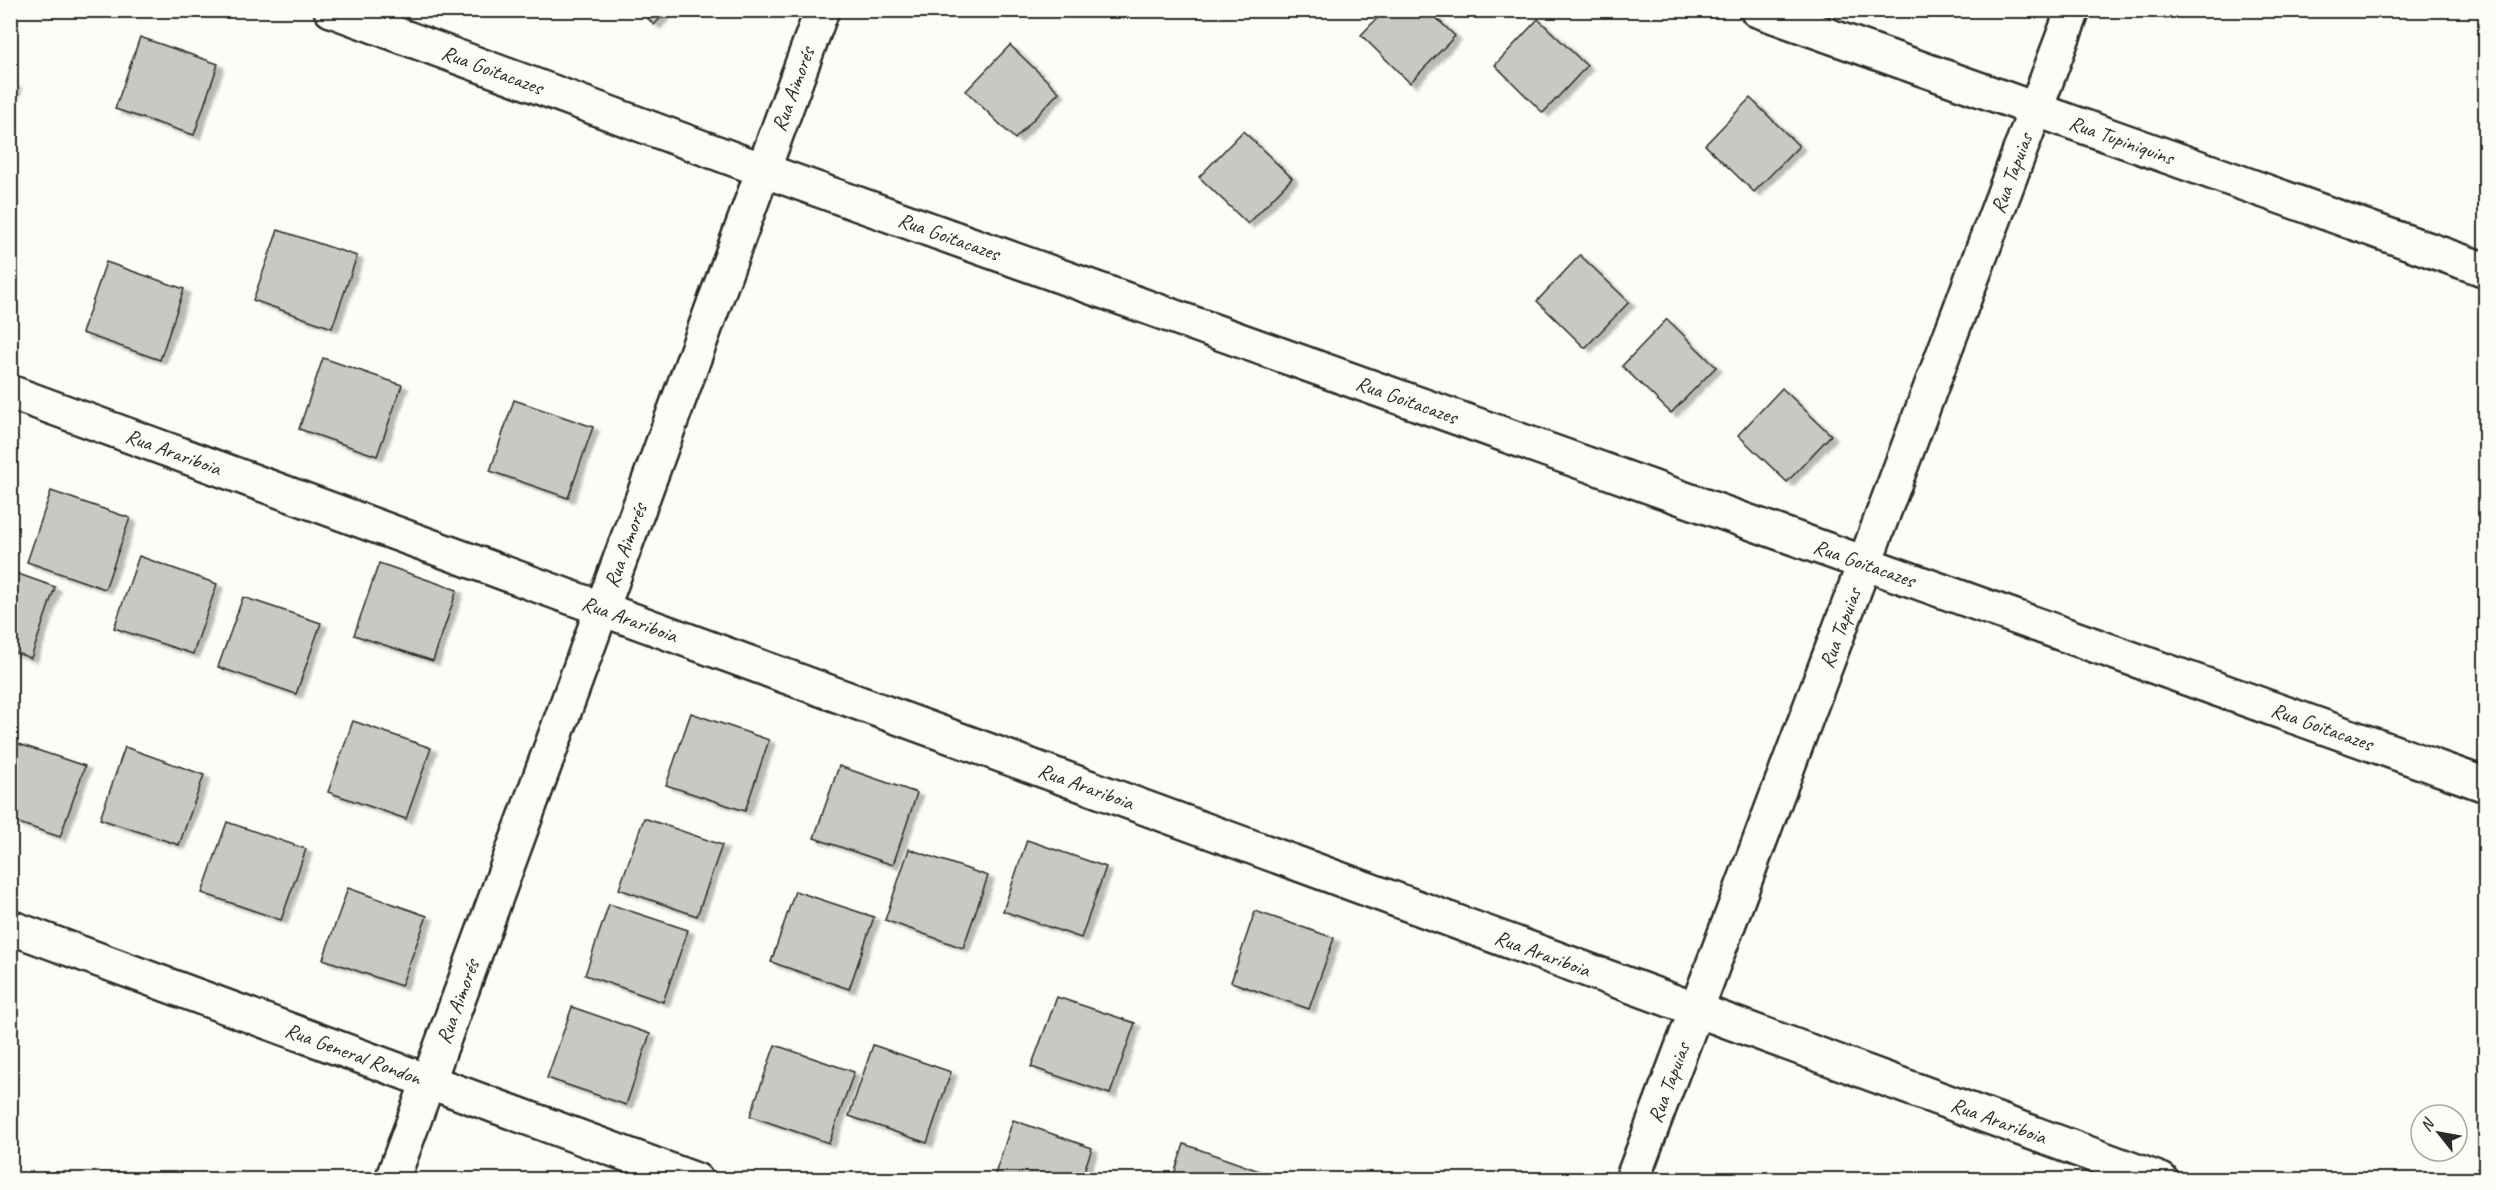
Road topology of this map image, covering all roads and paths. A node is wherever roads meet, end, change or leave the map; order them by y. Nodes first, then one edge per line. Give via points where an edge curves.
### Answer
1 (331, 10) edge
2 (822, 10) edge
3 (1757, 10) edge
4 (2073, 10) edge
5 (2036, 110) junction
6 (763, 170) junction
7 (2486, 270) edge
8 (10, 392) edge
9 (1865, 562) junction
10 (602, 609) junction
11 (2486, 785) edge
12 (10, 927) edge
13 (1697, 1010) junction
14 (428, 1081) junction
15 (392, 1179) edge
16 (696, 1179) edge
17 (1632, 1179) edge
18 (2161, 1179) edge

1 - 6 street, Rua Goitacazes
2 - 6 street, Rua Aimorés
3 - 5 street, Rua Tupiniquins
4 - 5 street, Rua Tapuias
5 - 7 street, Rua Tupiniquins
5 - 9 street, Rua Tapuias
6 - 9 street, Rua Goitacazes
6 - 10 street, Rua Aimorés
8 - 10 street, Rua Arariboia
9 - 11 street, Rua Goitacazes
9 - 13 street, Rua Tapuias
10 - 13 street, Rua Arariboia
10 - 14 street, Rua Aimorés
12 - 14 street, Rua General Rondon
13 - 17 street, Rua Tapuias
13 - 18 street, Rua Arariboia
14 - 15 street, Rua Aimorés
14 - 16 street, Rua General Rondon

